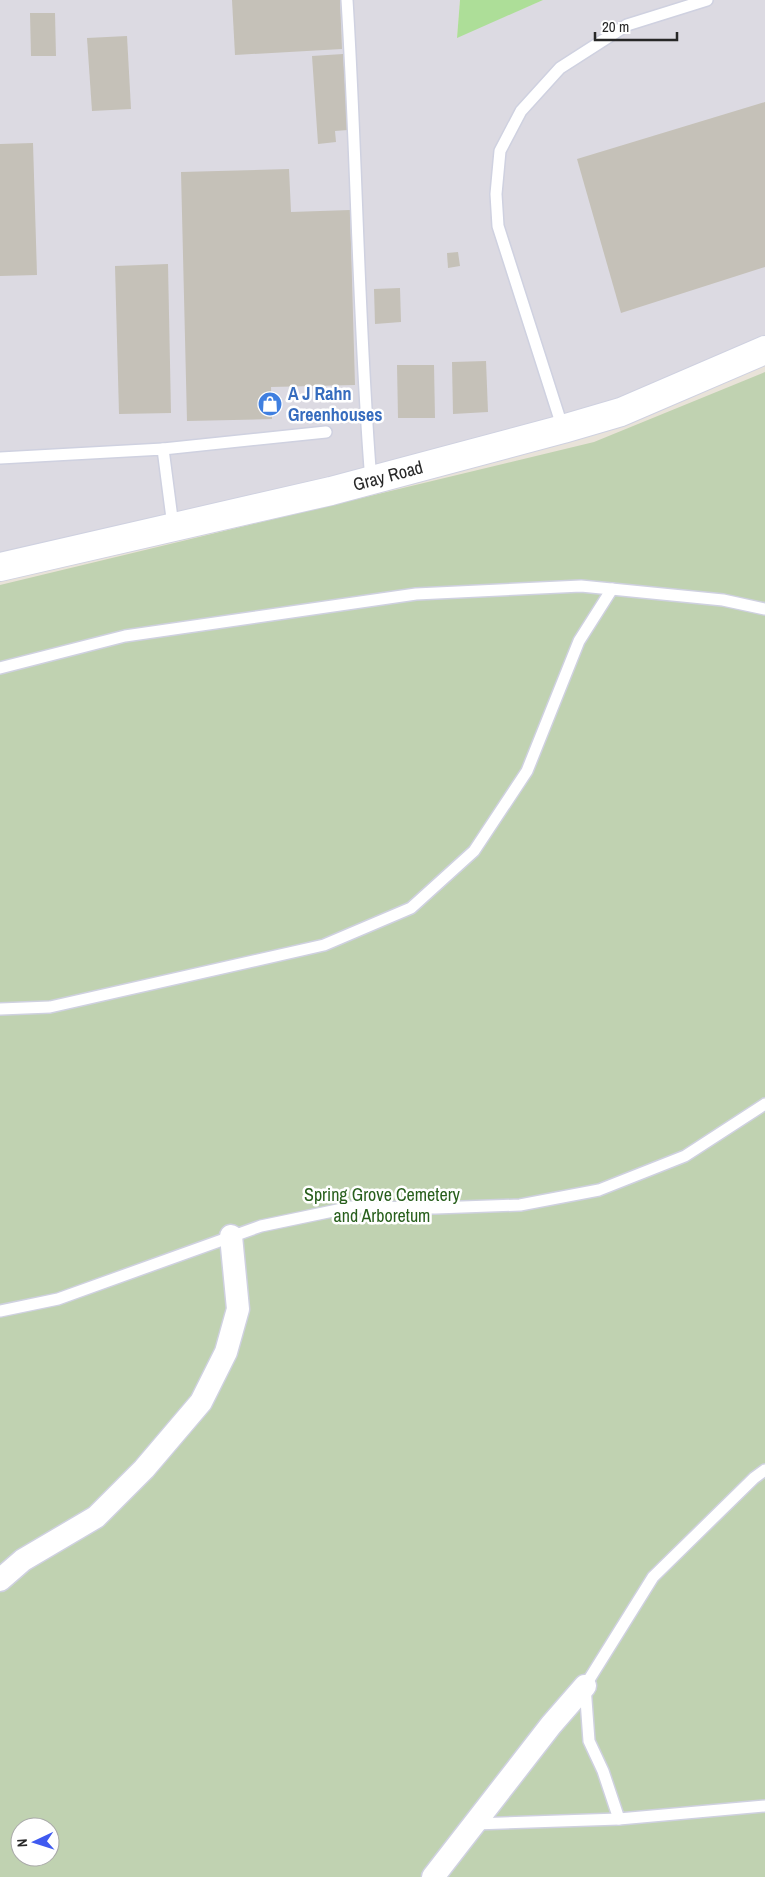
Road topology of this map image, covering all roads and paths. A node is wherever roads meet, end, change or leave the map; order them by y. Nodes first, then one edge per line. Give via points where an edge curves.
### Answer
1 (347, 0) edge
2 (707, 0) edge
3 (765, 350) edge
4 (563, 429) junction
5 (326, 432) dead end
6 (163, 449) junction
7 (0, 458) edge
8 (371, 481) junction
9 (173, 526) junction
10 (0, 567) edge
11 (612, 589) junction
12 (765, 609) edge
13 (0, 668) edge
14 (0, 1008) edge
15 (765, 1104) edge
16 (232, 1236) junction
17 (0, 1311) edge
18 (765, 1470) edge
19 (0, 1580) edge
20 (585, 1686) junction
21 (765, 1806) edge
22 (619, 1819) junction
23 (475, 1824) junction
24 (433, 1877) edge

1 - 8 lane via 363,380
2 - 4 lane via 627,25 560,68 521,111 500,151 496,194 498,226
3 - 4 street, Gray Road via 621,412
4 - 8 street, Gray Road
5 - 6 lane
6 - 7 lane
6 - 9 lane
8 - 9 street, Gray Road
9 - 10 street, Gray Road
11 - 12 lane via 723,600
11 - 13 lane via 581,586 416,594 125,636
11 - 14 lane via 579,641 527,771 474,851 411,908 324,945 50,1007
15 - 16 lane via 685,1156 599,1190 520,1205 352,1207 261,1226
16 - 17 lane via 58,1299
16 - 19 street via 238,1309 226,1352 201,1402 144,1469 96,1517 22,1560
18 - 20 lane via 654,1577
20 - 22 lane via 589,1741
20 - 23 street
21 - 22 lane
22 - 23 lane
23 - 24 street

